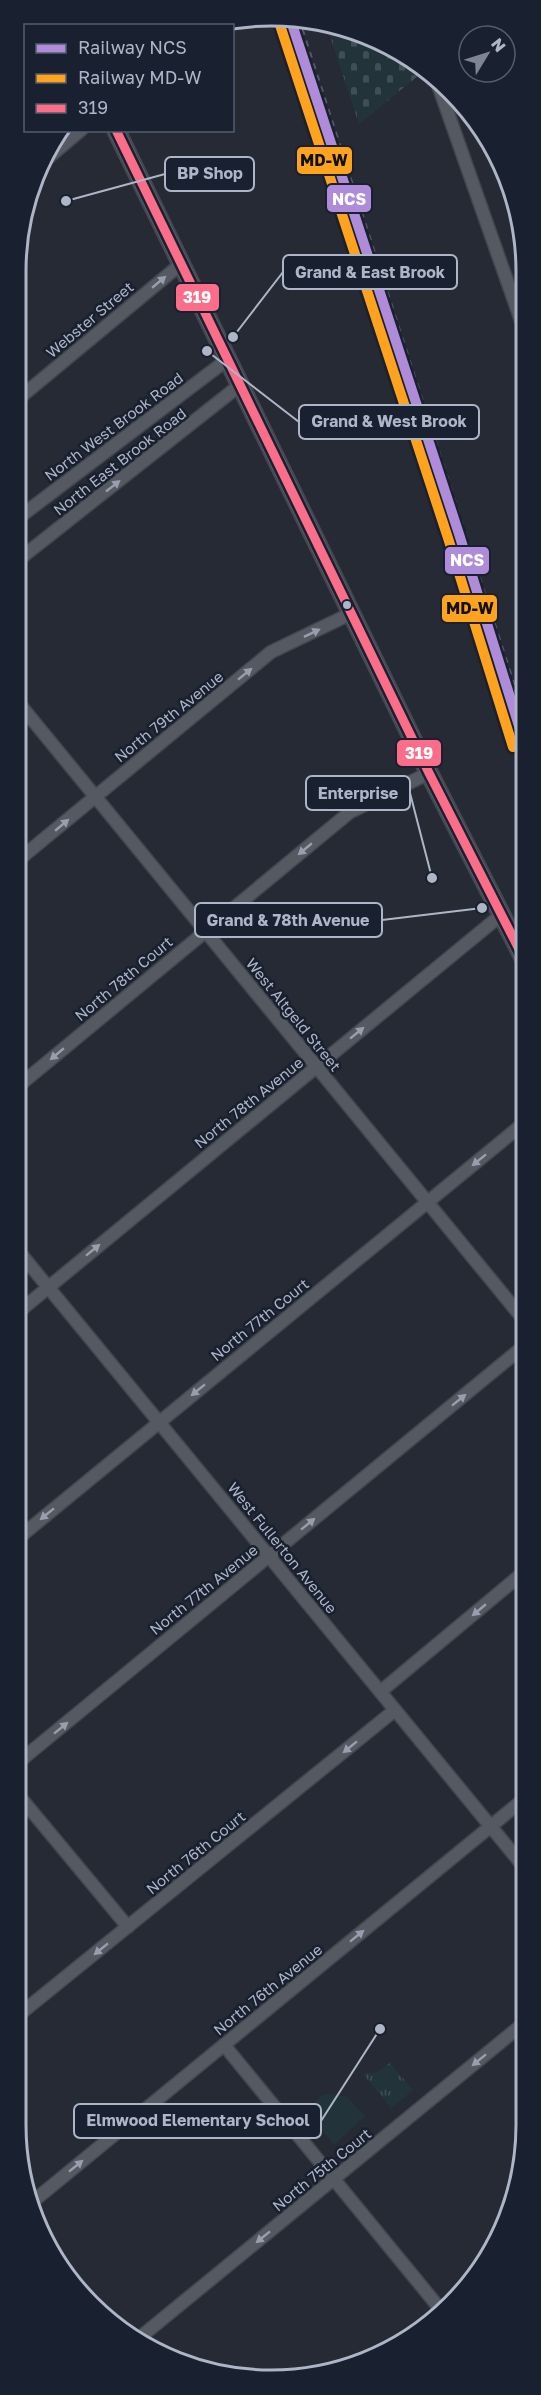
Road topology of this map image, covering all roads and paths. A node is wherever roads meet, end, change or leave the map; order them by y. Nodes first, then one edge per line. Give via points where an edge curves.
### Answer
1 (442, 95) edge
2 (79, 132) edge
3 (117, 132) edge
4 (57, 150) edge
5 (181, 264) junction
6 (516, 306) edge
7 (228, 359) junction
8 (240, 385) junction
9 (26, 393) edge
10 (26, 512) edge
11 (26, 554) edge
12 (352, 613) junction
13 (26, 712) edge
14 (429, 773) junction
15 (95, 797) junction
16 (26, 854) edge
17 (501, 915) junction
18 (206, 931) junction
19 (516, 944) edge
20 (316, 1067) junction
21 (26, 1080) edge
22 (516, 1130) edge
23 (427, 1202) junction
24 (26, 1260) edge
25 (48, 1287) junction
26 (26, 1306) edge
27 (516, 1310) edge
28 (516, 1353) edge
29 (159, 1422) junction
30 (26, 1532) edge
31 (269, 1556) junction
32 (516, 1579) edge
33 (380, 1692) junction
34 (395, 1710) junction
35 (26, 1756) edge
36 (26, 1804) edge
37 (516, 1805) edge
38 (490, 1826) junction
39 (516, 1857) edge
40 (128, 1927) junction
41 (26, 2010) edge
42 (516, 2030) edge
43 (224, 2045) junction
44 (333, 2180) junction
45 (37, 2198) edge
46 (437, 2305) edge
47 (144, 2334) edge

1 - 6 street
2 - 4 street
3 - 5 main road
5 - 7 main road
9 -> 5 street, Webster Street
7 - 8 main road
7 - 10 street, North West Brook Road
11 -> 8 street, North East Brook Road
8 - 12 main road
12 - 14 main road
15 -> 12 street, North 79th Avenue via 271,652
13 - 15 street, West Altgeld Street
14 - 17 main road
14 -> 18 street, North 78th Court via 350,812
16 -> 15 street, North 79th Avenue
15 - 18 street, West Altgeld Street
17 - 19 main road
20 -> 17 street, North 78th Avenue
18 - 20 street, West Altgeld Street
18 -> 21 street, North 78th Court
20 - 23 street, West Altgeld Street
25 -> 20 street, North 78th Avenue
22 -> 23 street, North 77th Court
23 - 27 street, West Altgeld Street
23 -> 29 street, North 77th Court
24 - 25 street, West Fullerton Avenue
25 - 26 street, North 78th Avenue
25 - 29 street, West Fullerton Avenue
31 -> 28 street, North 77th Avenue
29 -> 30 street, North 77th Court
29 - 31 street, West Fullerton Avenue
31 - 33 street, West Fullerton Avenue
35 -> 31 street, North 77th Avenue
32 -> 33 street
33 - 34 street, West Fullerton Avenue
34 - 38 street, West Fullerton Avenue
34 -> 40 street, North 76th Court
36 - 40 street
37 - 38 street, North 76th Avenue
38 - 39 street, West Fullerton Avenue
43 -> 38 street, North 76th Avenue
40 -> 41 street, North 76th Court
42 -> 44 street, North 75th Court
43 - 44 street
45 -> 43 street, North 76th Avenue
44 - 46 street
44 -> 47 street, North 75th Court

